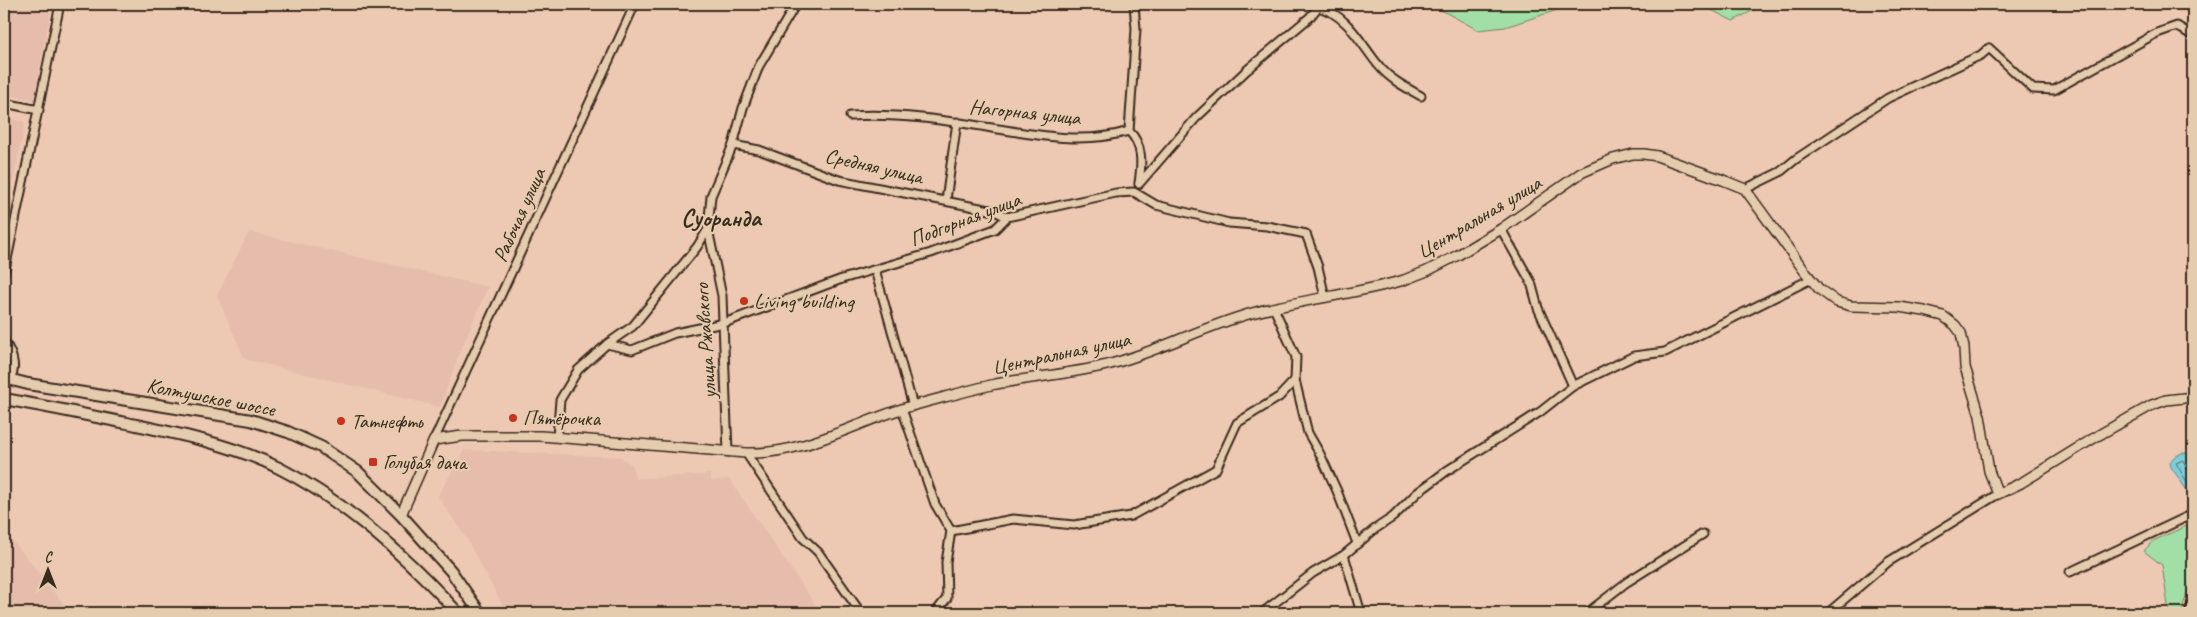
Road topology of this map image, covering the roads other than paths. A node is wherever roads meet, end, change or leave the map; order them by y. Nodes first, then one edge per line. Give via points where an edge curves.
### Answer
1 (60, 4) edge
2 (635, 4) edge
3 (796, 4) edge
4 (1134, 4) edge
5 (2193, 36) edge
6 (1421, 96) dead end
7 (4, 103) edge
8 (39, 110) junction
9 (850, 116) dead end
10 (957, 122) junction
11 (1129, 130) junction
12 (733, 145) junction
13 (1139, 184) junction
14 (1745, 188) junction
15 (1134, 192) junction
16 (946, 200) junction
17 (1007, 218) junction
18 (708, 229) junction
19 (1501, 229) junction
20 (875, 270) junction
21 (4, 274) edge
22 (1811, 279) junction
23 (1325, 297) junction
24 (1274, 308) junction
25 (724, 323) junction
26 (4, 341) edge
27 (607, 344) junction
28 (6, 380) edge
29 (1295, 380) junction
30 (1573, 386) junction
31 (2193, 397) edge
32 (4, 399) edge
33 (913, 406) junction
34 (902, 409) junction
35 (557, 437) junction
36 (434, 440) junction
37 (728, 452) junction
38 (746, 453) junction
39 (1998, 494) junction
40 (2193, 514) edge
41 (401, 515) junction
42 (950, 531) junction
43 (1703, 534) dead end
44 (1357, 543) junction
45 (1344, 555) junction
46 (2070, 572) dead end
47 (2193, 600) edge
48 (458, 613) edge
49 (480, 613) edge
50 (860, 613) edge
51 (935, 613) edge
52 (1262, 613) edge
53 (1361, 613) edge
54 (1587, 613) edge
55 (1828, 613) edge
56 (2189, 613) edge

1 - 8 street
2 - 36 street, Рабочая улица
3 - 12 street via 759,66
4 - 11 street via 1136,29
5 - 14 street via 2177,26 2157,33 2054,90 2033,89 1989,48 1888,98 1780,172
6 - 13 street via 1396,82 1381,68 1346,23 1330,10 1318,7 1196,118
7 - 8 street
8 - 21 street
9 - 10 street, Нагорная улица via 878,114
10 - 11 street, Нагорная улица via 1064,138 1115,135
10 - 16 street
11 - 13 street via 1139,147
12 - 16 street, Средняя улица via 759,150 839,180
12 - 18 street via 711,196
13 - 15 street
14 - 19 street, Центральная улица via 1657,156 1633,154 1581,173
14 - 22 street
15 - 17 street, Подгорная улица via 1116,193
15 - 23 street via 1156,206 1230,223 1306,234
16 - 17 street, Средняя улица via 995,211
17 - 20 street, Подгорная улица via 995,230
18 - 25 street, улица Ржавского via 722,296
18 - 27 street via 633,326
19 - 23 street, Центральная улица via 1419,274 1383,286
19 - 30 street via 1531,282 1538,308
20 - 25 street, Подгорная улица via 799,294
20 - 33 street
22 - 30 street via 1665,352 1634,356
22 - 39 street via 1837,302 1851,306 1924,311 1943,316 1955,325 1961,333 1965,368 1980,416 1989,471
23 - 24 street, Центральная улица
24 - 29 street via 1296,357
24 - 33 street, Центральная улица via 1230,320 1109,364 1054,377 993,385
25 - 27 street, Подгорная улица via 675,333 632,350
25 - 37 street, улица Ржавского
26 - 28 street, Колтушское шоссе via 14,365 13,374
27 - 35 street via 578,370 560,400
28 - 41 main road, Колтушское шоссе via 251,420 281,430 321,447 358,472
29 - 42 street via 1279,397 1237,423 1216,469 1131,516 1074,525 1013,519
29 - 44 street via 1308,433 1338,491
30 - 44 street via 1417,492 1393,517
31 - 39 street via 2152,405 2099,434 2021,484
32 - 48 main road, Колтушское шоссе via 202,439 279,468 325,495 373,531 416,569
33 - 34 street, Центральная улица
34 - 38 street, Центральная улица via 816,442 777,452
34 - 42 street via 934,504
35 - 36 street, Центральная улица via 462,436
35 - 37 street, Центральная улица
36 - 41 street
37 - 38 street, Центральная улица
38 - 50 street via 803,538 822,557
39 - 55 street via 1888,562
40 - 46 street
41 - 49 main road, Колтушское шоссе via 452,571
42 - 51 street via 946,562 947,598
43 - 54 street via 1627,582
44 - 45 street
45 - 52 street via 1313,573
45 - 53 street
47 - 56 street

